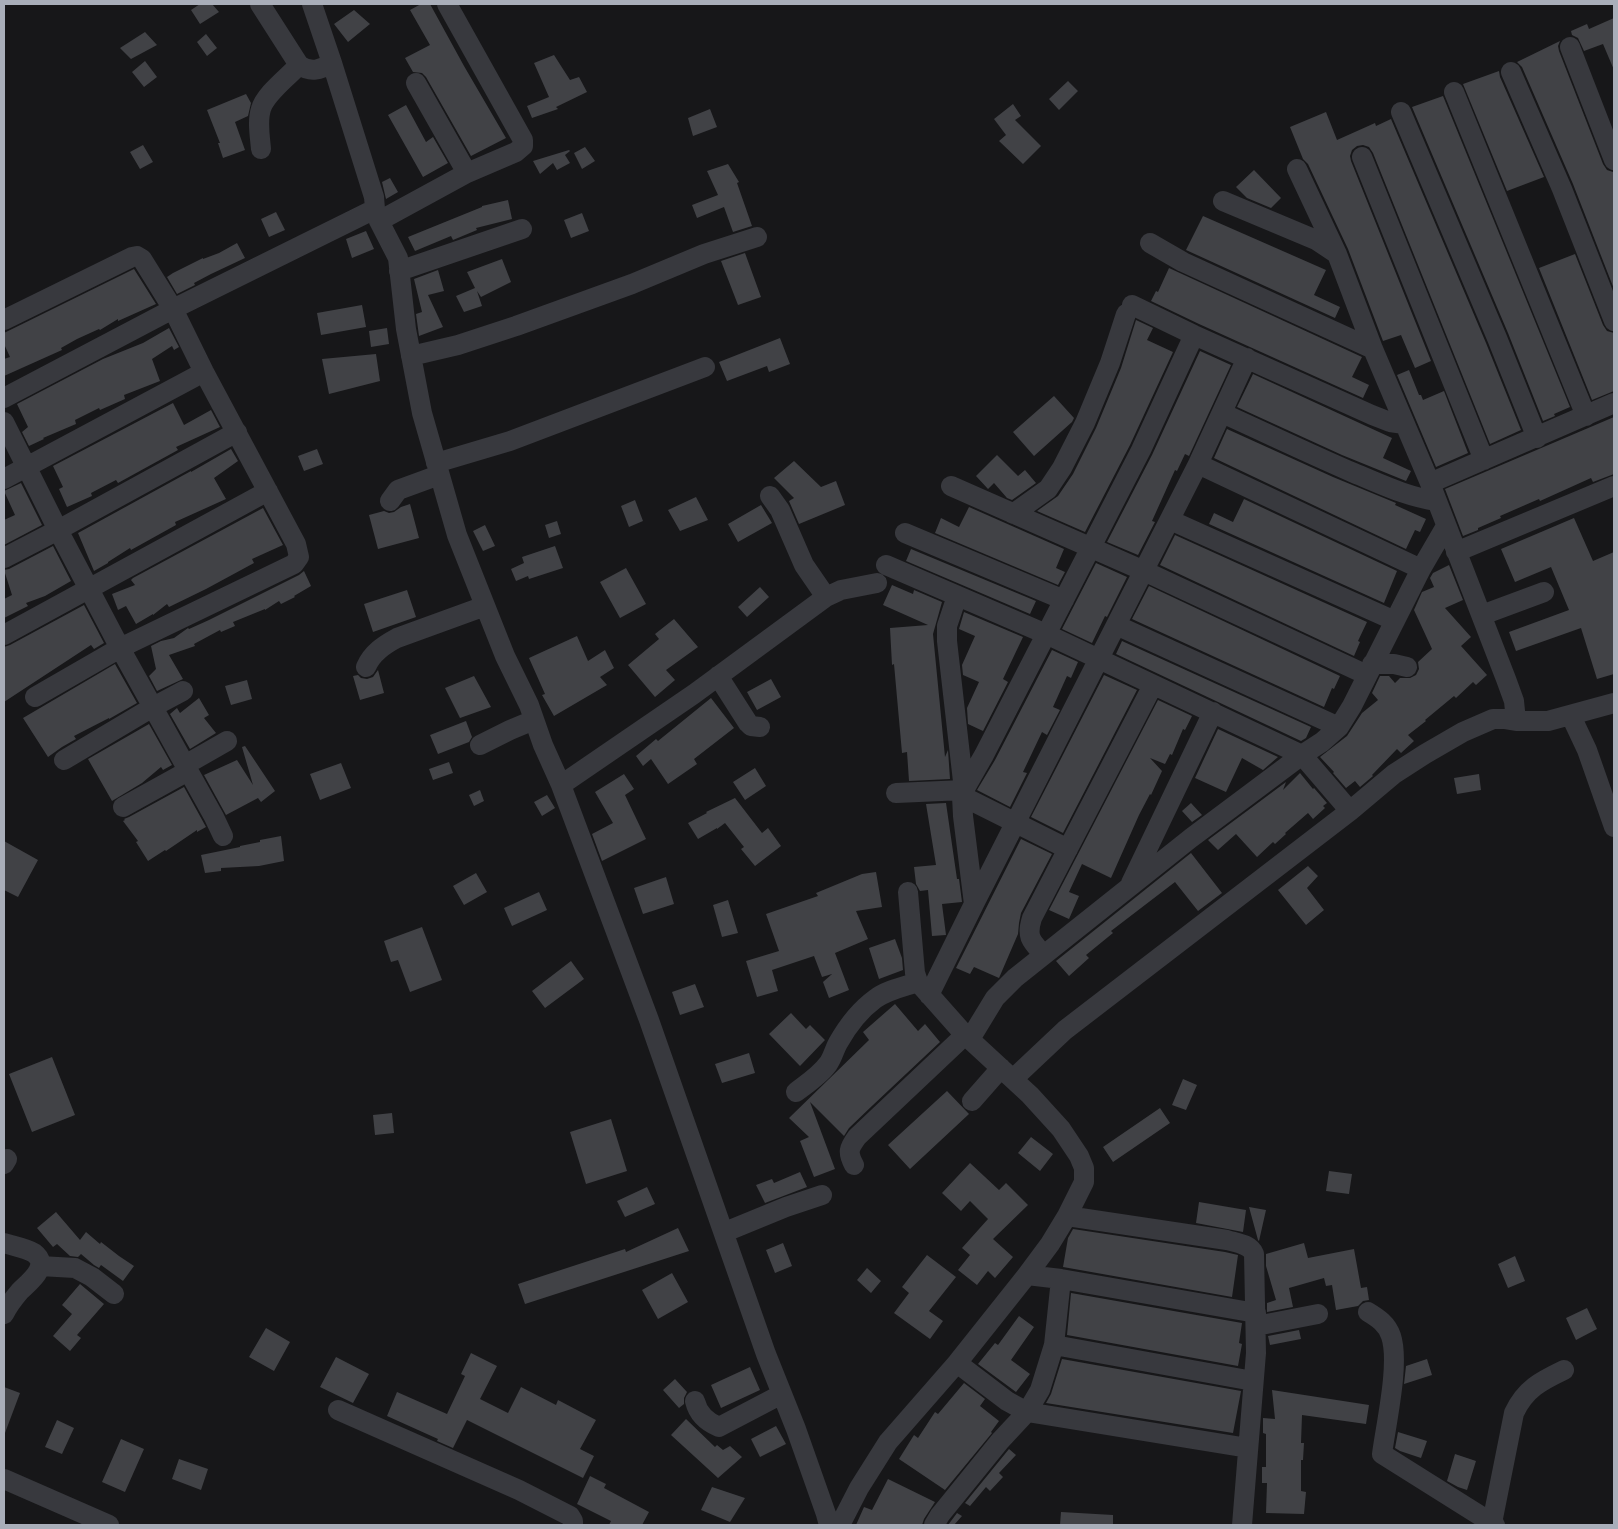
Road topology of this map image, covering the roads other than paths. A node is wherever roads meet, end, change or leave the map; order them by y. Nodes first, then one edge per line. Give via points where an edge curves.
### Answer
1 (260, 4) edge
2 (312, 4) edge
3 (447, 4) edge
4 (1570, 47) dead end
5 (332, 63) junction
6 (299, 65) junction
7 (1511, 72) dead end
8 (416, 83) dead end
9 (1454, 92) dead end
10 (1401, 112) dead end
11 (261, 148) dead end
12 (1362, 156) dead end
13 (1614, 160) edge
14 (1297, 169) dead end
15 (467, 173) junction
16 (1223, 201) dead end
17 (377, 215) junction
18 (522, 229) dead end
19 (757, 237) dead end
20 (1150, 243) dead end
21 (1337, 254) junction
22 (399, 271) junction
23 (173, 309) junction
24 (4, 320) edge
25 (1614, 321) edge
26 (1194, 335) junction
27 (1373, 349) junction
28 (411, 356) junction
29 (1246, 358) junction
30 (705, 367) dead end
31 (204, 372) junction
32 (4, 398) edge
33 (1614, 403) edge
34 (1222, 413) junction
35 (1586, 416) junction
36 (4, 422) edge
37 (1404, 424) junction
38 (237, 432) junction
39 (1537, 438) junction
40 (1484, 460) junction
41 (1198, 464) junction
42 (26, 468) junction
43 (438, 469) junction
44 (4, 479) edge
45 (951, 486) dead end
46 (1614, 486) edge
47 (268, 491) junction
48 (1433, 492) junction
49 (770, 496) dead end
50 (390, 501) dead end
51 (1013, 514) junction
52 (1170, 520) junction
53 (1446, 526) junction
54 (58, 530) junction
55 (905, 533) dead end
56 (1090, 547) junction
57 (1456, 552) junction
58 (4, 558) edge
59 (1421, 569) junction
60 (1144, 571) junction
61 (88, 588) junction
62 (1544, 592) dead end
63 (957, 596) junction
64 (826, 597) junction
65 (1064, 600) junction
66 (485, 606) junction
67 (1482, 615) junction
68 (1395, 621) junction
69 (1116, 626) junction
70 (1046, 634) junction
71 (4, 635) edge
72 (120, 648) junction
73 (1098, 659) junction
74 (366, 667) dead end
75 (1407, 667) dead end
76 (1369, 670) junction
77 (718, 676) junction
78 (1153, 685) junction
79 (183, 691) dead end
80 (35, 698) dead end
81 (1614, 703) edge
82 (153, 707) junction
83 (1213, 712) junction
84 (1571, 716) junction
85 (534, 720) junction
86 (1516, 721) junction
87 (760, 727) dead end
88 (1339, 727) junction
89 (227, 741) dead end
90 (480, 745) dead end
91 (1302, 755) junction
92 (64, 760) dead end
93 (186, 768) junction
94 (561, 784) junction
95 (896, 793) dead end
96 (963, 793) junction
97 (123, 807) dead end
98 (1350, 811) junction
99 (1016, 824) junction
100 (1614, 827) edge
101 (223, 836) dead end
102 (1068, 849) junction
103 (1129, 887) junction
104 (908, 892) dead end
105 (974, 904) junction
106 (1044, 955) junction
107 (923, 989) junction
108 (967, 1037) junction
109 (1007, 1073) junction
110 (796, 1092) dead end
111 (972, 1100) dead end
112 (854, 1165) dead end
113 (822, 1195) dead end
114 (1067, 1216) junction
115 (725, 1232) junction
116 (4, 1243) edge
117 (40, 1266) junction
118 (1027, 1275) junction
119 (1060, 1279) junction
120 (114, 1294) dead end
121 (1368, 1312) dead end
122 (4, 1314) edge
123 (1318, 1314) dead end
124 (1256, 1319) junction
125 (1054, 1345) junction
126 (957, 1363) junction
127 (1564, 1370) dead end
128 (1253, 1381) junction
129 (782, 1394) junction
130 (694, 1401) dead end
131 (338, 1410) dead end
132 (1027, 1412) junction
133 (1248, 1448) junction
134 (4, 1479) edge
135 (1493, 1524) edge
136 (109, 1525) edge
137 (573, 1525) edge
138 (828, 1525) edge
139 (840, 1525) edge
140 (934, 1525) edge
141 (1242, 1525) edge

1 - 6 street
2 - 5 street
3 - 15 street via 523,140 523,146 516,152
4 - 13 street
5 - 6 street via 312,71
5 - 17 street
6 - 11 street via 267,97 260,110
7 - 25 street
8 - 15 street
9 - 35 street
10 - 39 street via 1498,338
12 - 40 street
14 - 21 street
15 - 17 street
16 - 21 street via 1316,240
17 - 22 street via 398,258
17 - 23 street
18 - 22 street
19 - 28 street via 458,345
20 - 27 street via 1182,262
21 - 27 street
22 - 28 street
23 - 24 street via 137,256
23 - 31 street
23 - 32 street
26 - 29 street
26 - 51 street via 1129,310 1085,423 1062,468 1048,489
26 - 56 street via 1141,450
27 - 37 street
28 - 43 street via 422,413
29 - 34 street
29 - 37 street via 1372,415
30 - 43 street
31 - 38 street
31 - 42 street
33 - 35 street
34 - 41 street
34 - 48 street via 1404,494 1422,499
35 - 39 street
36 - 42 street
37 - 48 street
38 - 47 street
38 - 54 street
39 - 40 street
40 - 48 street
41 - 52 street
41 - 59 street
42 - 44 street
42 - 54 street
43 - 50 street via 398,490
43 - 66 street via 457,535
45 - 51 street
46 - 57 street
47 - 61 street
47 - 72 street via 296,544 297,561
48 - 53 street
49 - 64 street via 780,510 804,565
51 - 56 street
52 - 60 street
52 - 68 street
53 - 57 street
53 - 59 street
54 - 58 street
54 - 61 street
55 - 65 street
56 - 60 street
56 - 65 street
57 - 67 street
59 - 68 street
60 - 69 street
60 - 76 street
61 - 71 street
61 - 72 street
62 - 67 street
63 - 64 street via 881,574
63 - 70 street
63 - 96 street via 946,626
64 - 77 street
65 - 70 street
66 - 74 street via 397,638 375,654
66 - 85 street
67 - 86 street via 1514,701
68 - 76 street
69 - 73 street
69 - 88 street
70 - 73 street
70 - 96 street
72 - 80 street
72 - 82 street
73 - 78 street
73 - 99 street
75 - 76 street via 1394,664
76 - 88 street
77 - 87 street via 748,723
77 - 94 street via 644,730
78 - 83 street
78 - 102 street
79 - 82 street
81 - 84 street
82 - 92 street
82 - 93 street
83 - 91 street
83 - 103 street
84 - 86 street via 1548,721
84 - 100 street via 1587,750
85 - 90 street
85 - 94 street
86 - 98 street via 1493,719 1463,732 1394,774
88 - 91 street
89 - 93 street
91 - 98 street
91 - 103 street
93 - 97 street
93 - 101 street
94 - 115 street
95 - 96 street
96 - 99 street
96 - 105 street
98 - 109 street
99 - 102 street
99 - 105 street
102 - 106 street via 1029,927 1031,941
103 - 106 street
104 - 107 street via 915,973
105 - 107 street
106 - 108 street via 995,998
107 - 108 street
107 - 110 street via 887,992 876,998 861,1011 821,1073
108 - 109 street
108 - 112 street via 857,1136 850,1146 849,1156
109 - 111 street
109 - 114 street via 1061,1129 1079,1156 1084,1168 1084,1182
113 - 115 street
114 - 118 street
114 - 124 street via 1249,1246 1254,1254
115 - 129 street
116 - 117 street via 32,1252
117 - 120 street via 75,1268
117 - 122 street
118 - 119 street
118 - 126 street
119 - 124 street
119 - 125 street
121 - 135 street via 1384,1323 1391,1335 1394,1351 1382,1454
123 - 124 street
124 - 128 street
125 - 128 street
125 - 132 street via 1040,1390
126 - 132 street
126 - 139 street via 888,1442
127 - 135 street via 1542,1380 1519,1402 1514,1413
128 - 133 street
129 - 130 street via 719,1427 699,1413
129 - 138 street
131 - 137 street via 519,1490 570,1516
132 - 133 street
132 - 140 street via 994,1448
133 - 141 street
134 - 136 street

